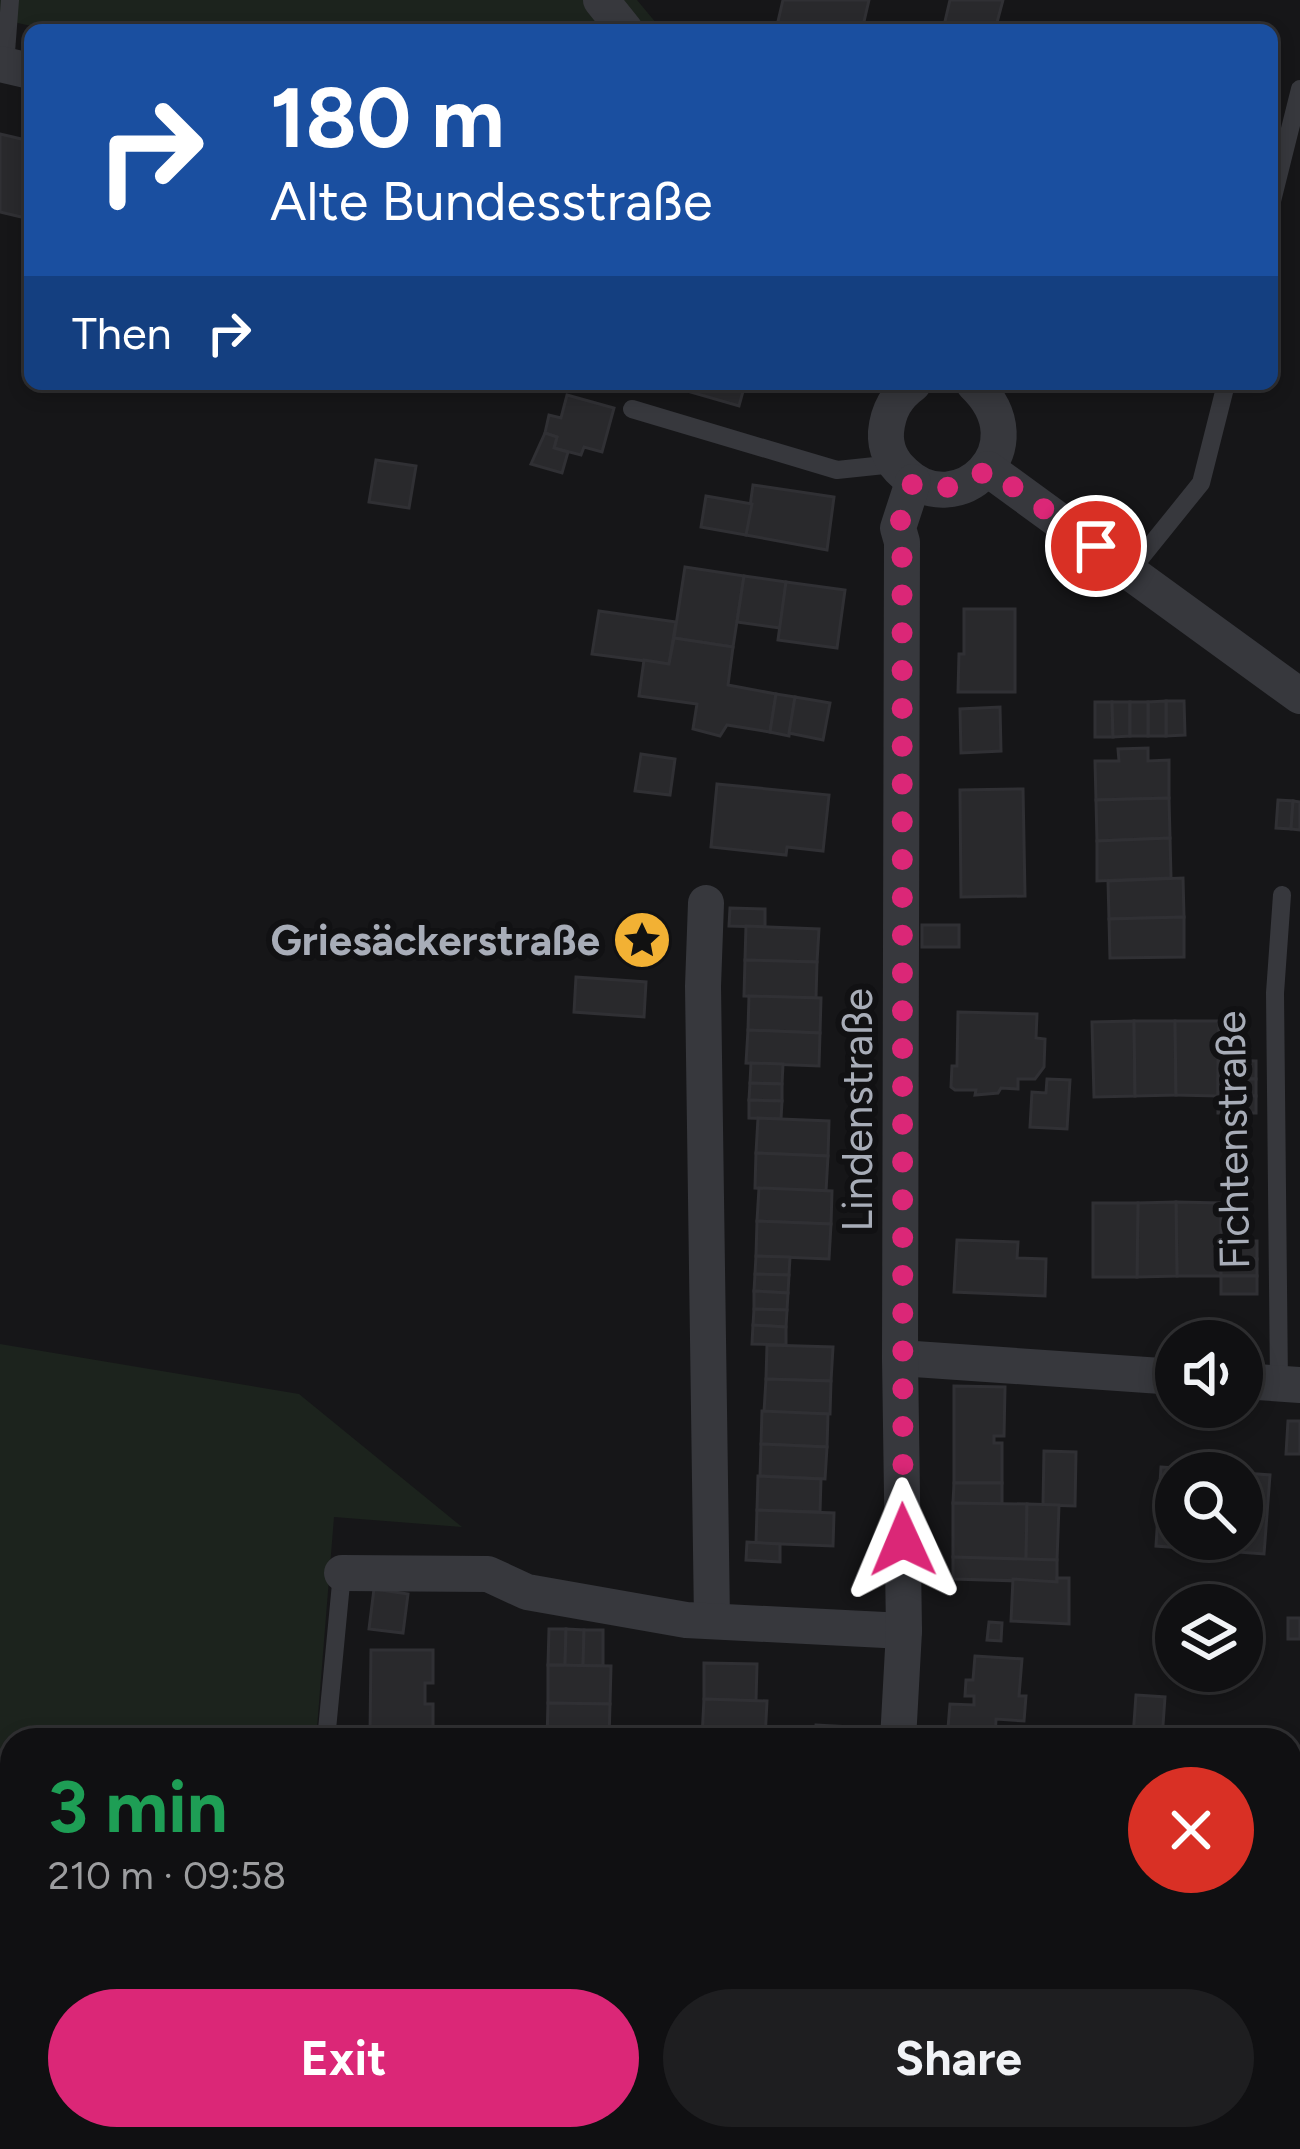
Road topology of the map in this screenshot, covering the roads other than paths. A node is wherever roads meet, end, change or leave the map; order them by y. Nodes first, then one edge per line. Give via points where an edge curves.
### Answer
1 (10, 0) edge
2 (602, 0) edge
3 (620, 24) edge
4 (12, 66) edge
5 (1300, 89) edge
6 (1278, 177) edge
7 (902, 390) edge
8 (979, 390) edge
9 (1224, 390) edge
10 (632, 409) dead end
11 (988, 469) junction
12 (903, 473) junction
13 (1130, 571) junction
14 (1300, 697) edge
15 (1282, 895) dead end
16 (706, 903) dead end
17 (900, 1358) junction
18 (1155, 1376) edge
19 (1290, 1384) edge
20 (341, 1574) joint
21 (712, 1621) junction
22 (904, 1631) junction
23 (327, 1728) edge
24 (899, 1728) edge

1 - 4 lane
2 - 3 street
5 - 6 lane
7 - 12 street, Lindenstraße via 885,439
8 - 11 street via 1000,433
9 - 13 lane via 1201,483
10 - 12 lane via 837,470
11 - 12 street via 966,485 939,490
11 - 13 street
12 - 17 street, Lindenstraße
13 - 14 street
15 - 19 lane, Fichtenstraße via 1275,992
16 - 21 street
17 - 18 street
17 - 22 street, Lindenstraße
20 - 21 street via 488,1574 527,1592
20 - 23 lane
21 - 22 street
22 - 24 street, Lindenstraße

